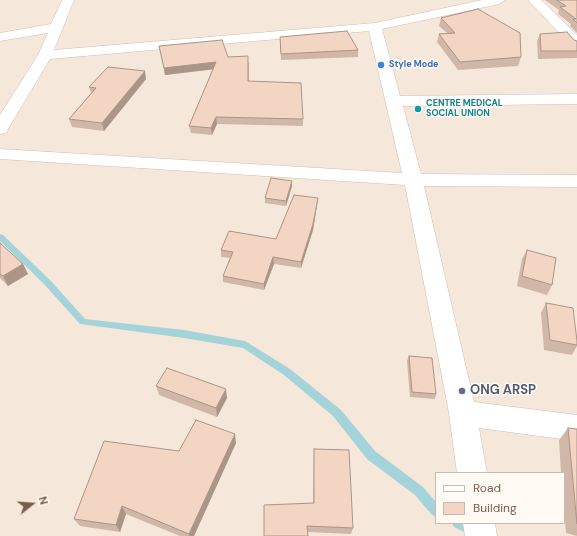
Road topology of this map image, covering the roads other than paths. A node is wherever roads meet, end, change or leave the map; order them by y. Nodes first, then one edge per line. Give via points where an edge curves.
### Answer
1 (68, 0) edge
2 (499, 0) edge
3 (534, 0) edge
4 (58, 27) junction
5 (375, 27) junction
6 (0, 37) edge
7 (577, 43) edge
8 (44, 55) junction
9 (577, 99) edge
10 (393, 101) junction
11 (0, 129) edge
12 (0, 154) edge
13 (413, 180) junction
14 (577, 181) edge
15 (463, 412) junction
16 (577, 428) edge
17 (472, 472) edge
18 (479, 524) edge
19 (481, 536) edge

1 - 4 street
2 - 5 street
3 - 7 street
4 - 6 street
4 - 8 street
5 - 8 street
5 - 10 street
8 - 11 street
9 - 10 street
10 - 13 street
12 - 13 street
13 - 14 street
13 - 15 street
15 - 16 street
15 - 17 street
18 - 19 street

